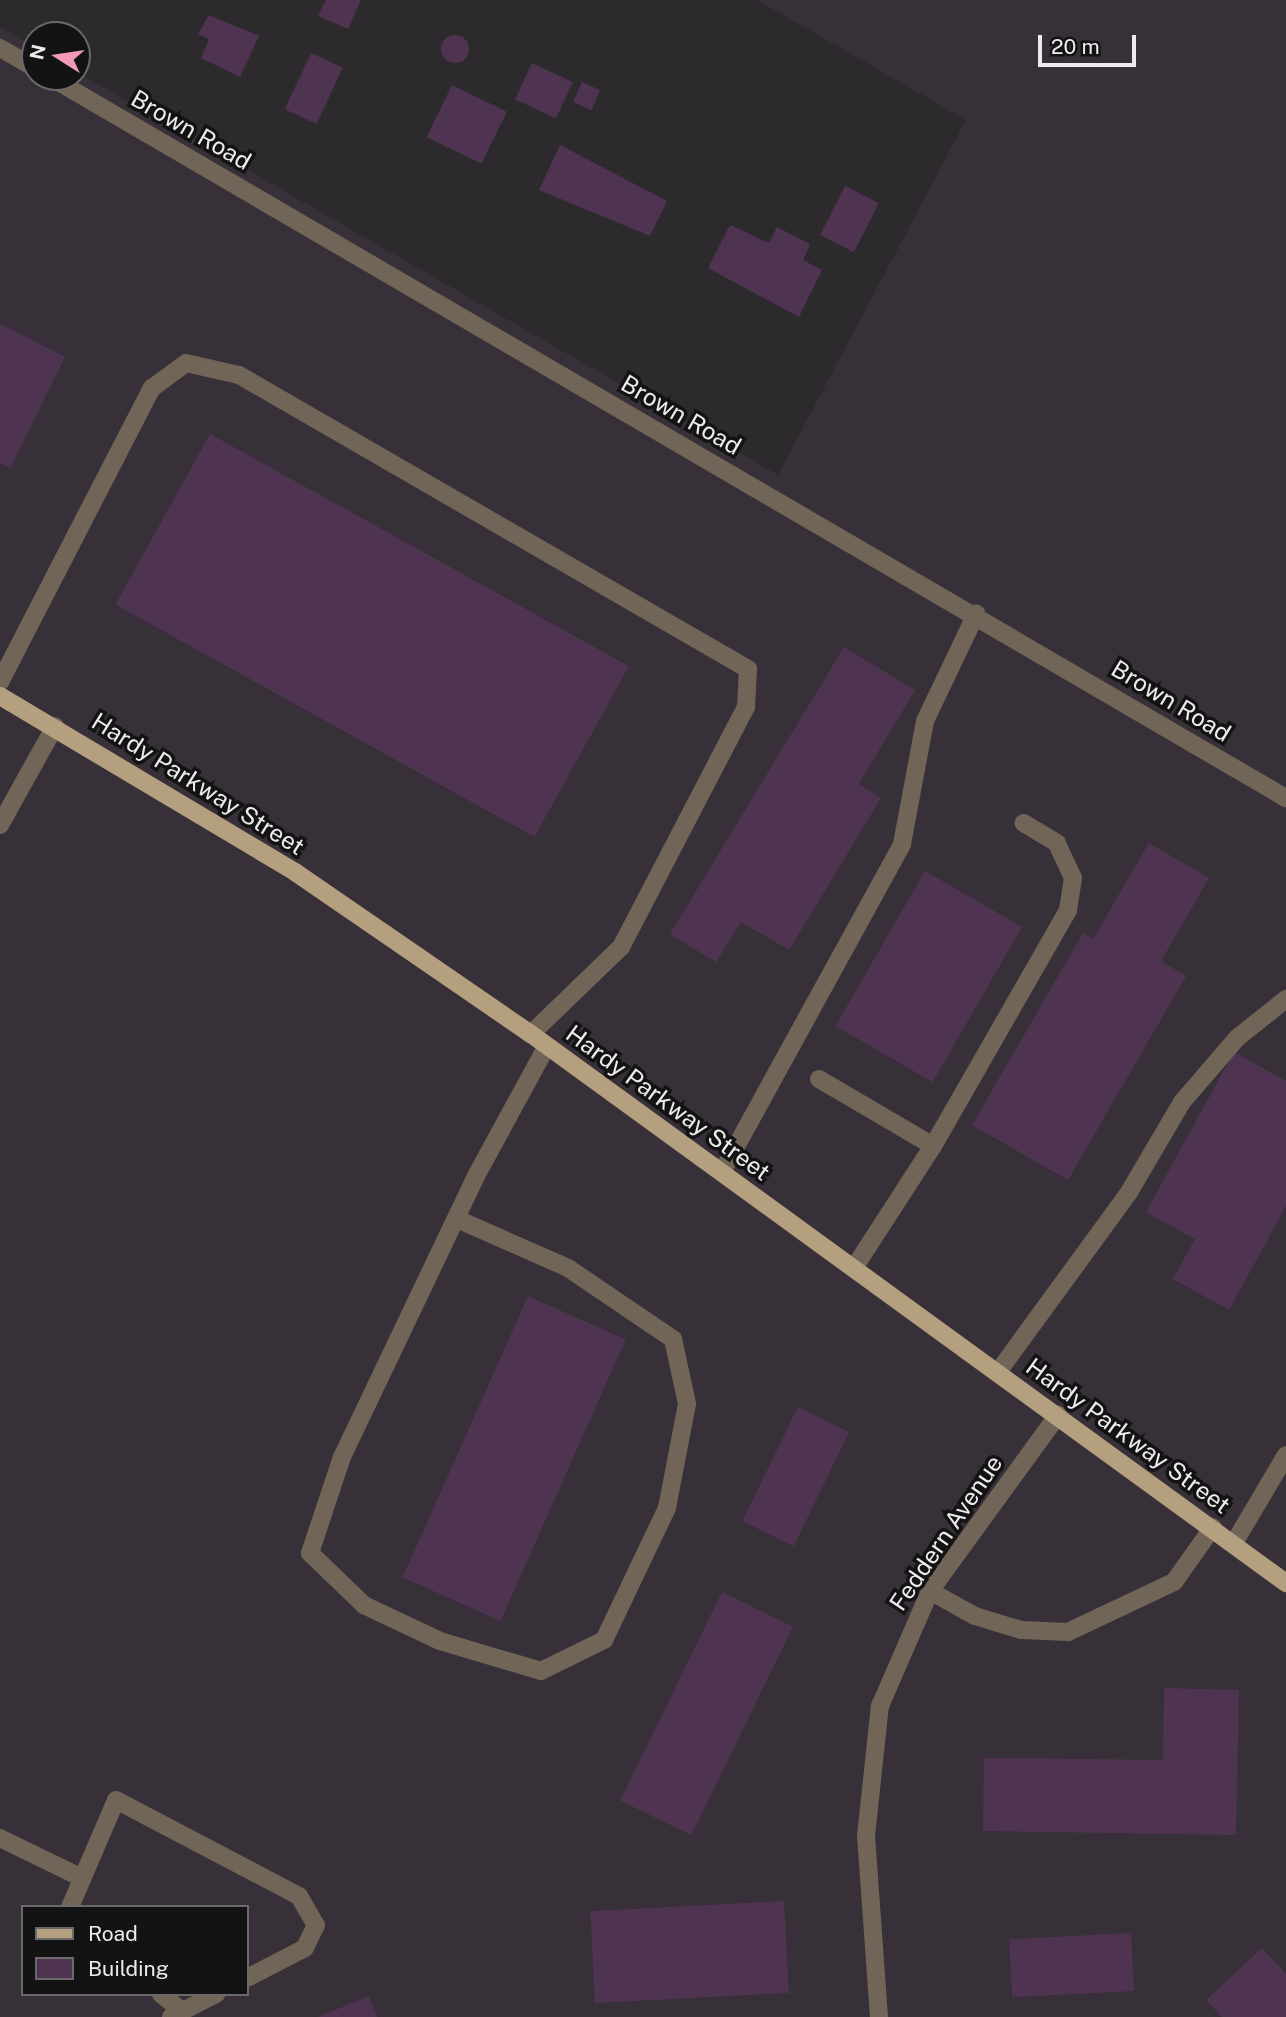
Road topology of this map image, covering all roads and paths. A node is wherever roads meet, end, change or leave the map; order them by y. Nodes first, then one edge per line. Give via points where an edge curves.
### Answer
1 (0, 48) edge
2 (21, 60) edge
3 (74, 91) edge
4 (976, 614) junction
5 (0, 682) edge
6 (0, 696) edge
7 (55, 726) junction
8 (1286, 798) edge
9 (1024, 823) dead end
10 (0, 825) edge
11 (1286, 999) edge
12 (531, 1034) junction
13 (547, 1046) junction
14 (819, 1079) dead end
15 (933, 1146) junction
16 (722, 1172) junction
17 (457, 1219) junction
18 (854, 1268) junction
19 (998, 1372) junction
20 (1058, 1415) junction
21 (1286, 1455) edge
22 (1213, 1527) junction
23 (1234, 1543) junction
24 (1286, 1583) edge
25 (930, 1591) junction
26 (0, 1838) edge
27 (82, 1878) junction
28 (71, 1905) edge
29 (248, 1977) edge
30 (163, 1996) edge
31 (212, 1996) edge
32 (177, 2014) edge
33 (879, 2017) edge

1 - 2 street
3 - 4 street, Brown Road
4 - 8 street, Brown Road
4 - 16 street via 925,721 902,844
5 - 12 street via 152,388 186,363 239,375 748,669 746,707 621,947
6 - 7 main road, Hardy Parkway Street
7 - 10 street
7 - 12 main road, Hardy Parkway Street via 295,872
9 - 15 street via 1057,844 1073,878 1068,911
11 - 19 street via 1237,1038 1182,1102 1128,1194
12 - 13 main road, Hardy Parkway Street
13 - 16 main road, Hardy Parkway Street
13 - 17 street
14 - 15 street
15 - 18 street
16 - 18 main road, Hardy Parkway Street
17 - 17 street via 342,1457 310,1553 364,1605 440,1641 541,1671 604,1640 667,1508 687,1404 673,1339 568,1268
18 - 19 main road, Hardy Parkway Street
19 - 20 main road, Hardy Parkway Street
20 - 22 main road, Hardy Parkway Street
20 - 25 street, Feddern Avenue
21 - 23 street
22 - 23 main road, Hardy Parkway Street
22 - 25 street via 1174,1582 1068,1632 998,1623
23 - 24 main road, Hardy Parkway Street
25 - 33 street, Feddern Avenue via 880,1706 868,1771 866,1836
26 - 27 street
27 - 28 street
27 - 29 street via 116,1800 299,1896 316,1925 306,1948
30 - 32 street
31 - 32 street

